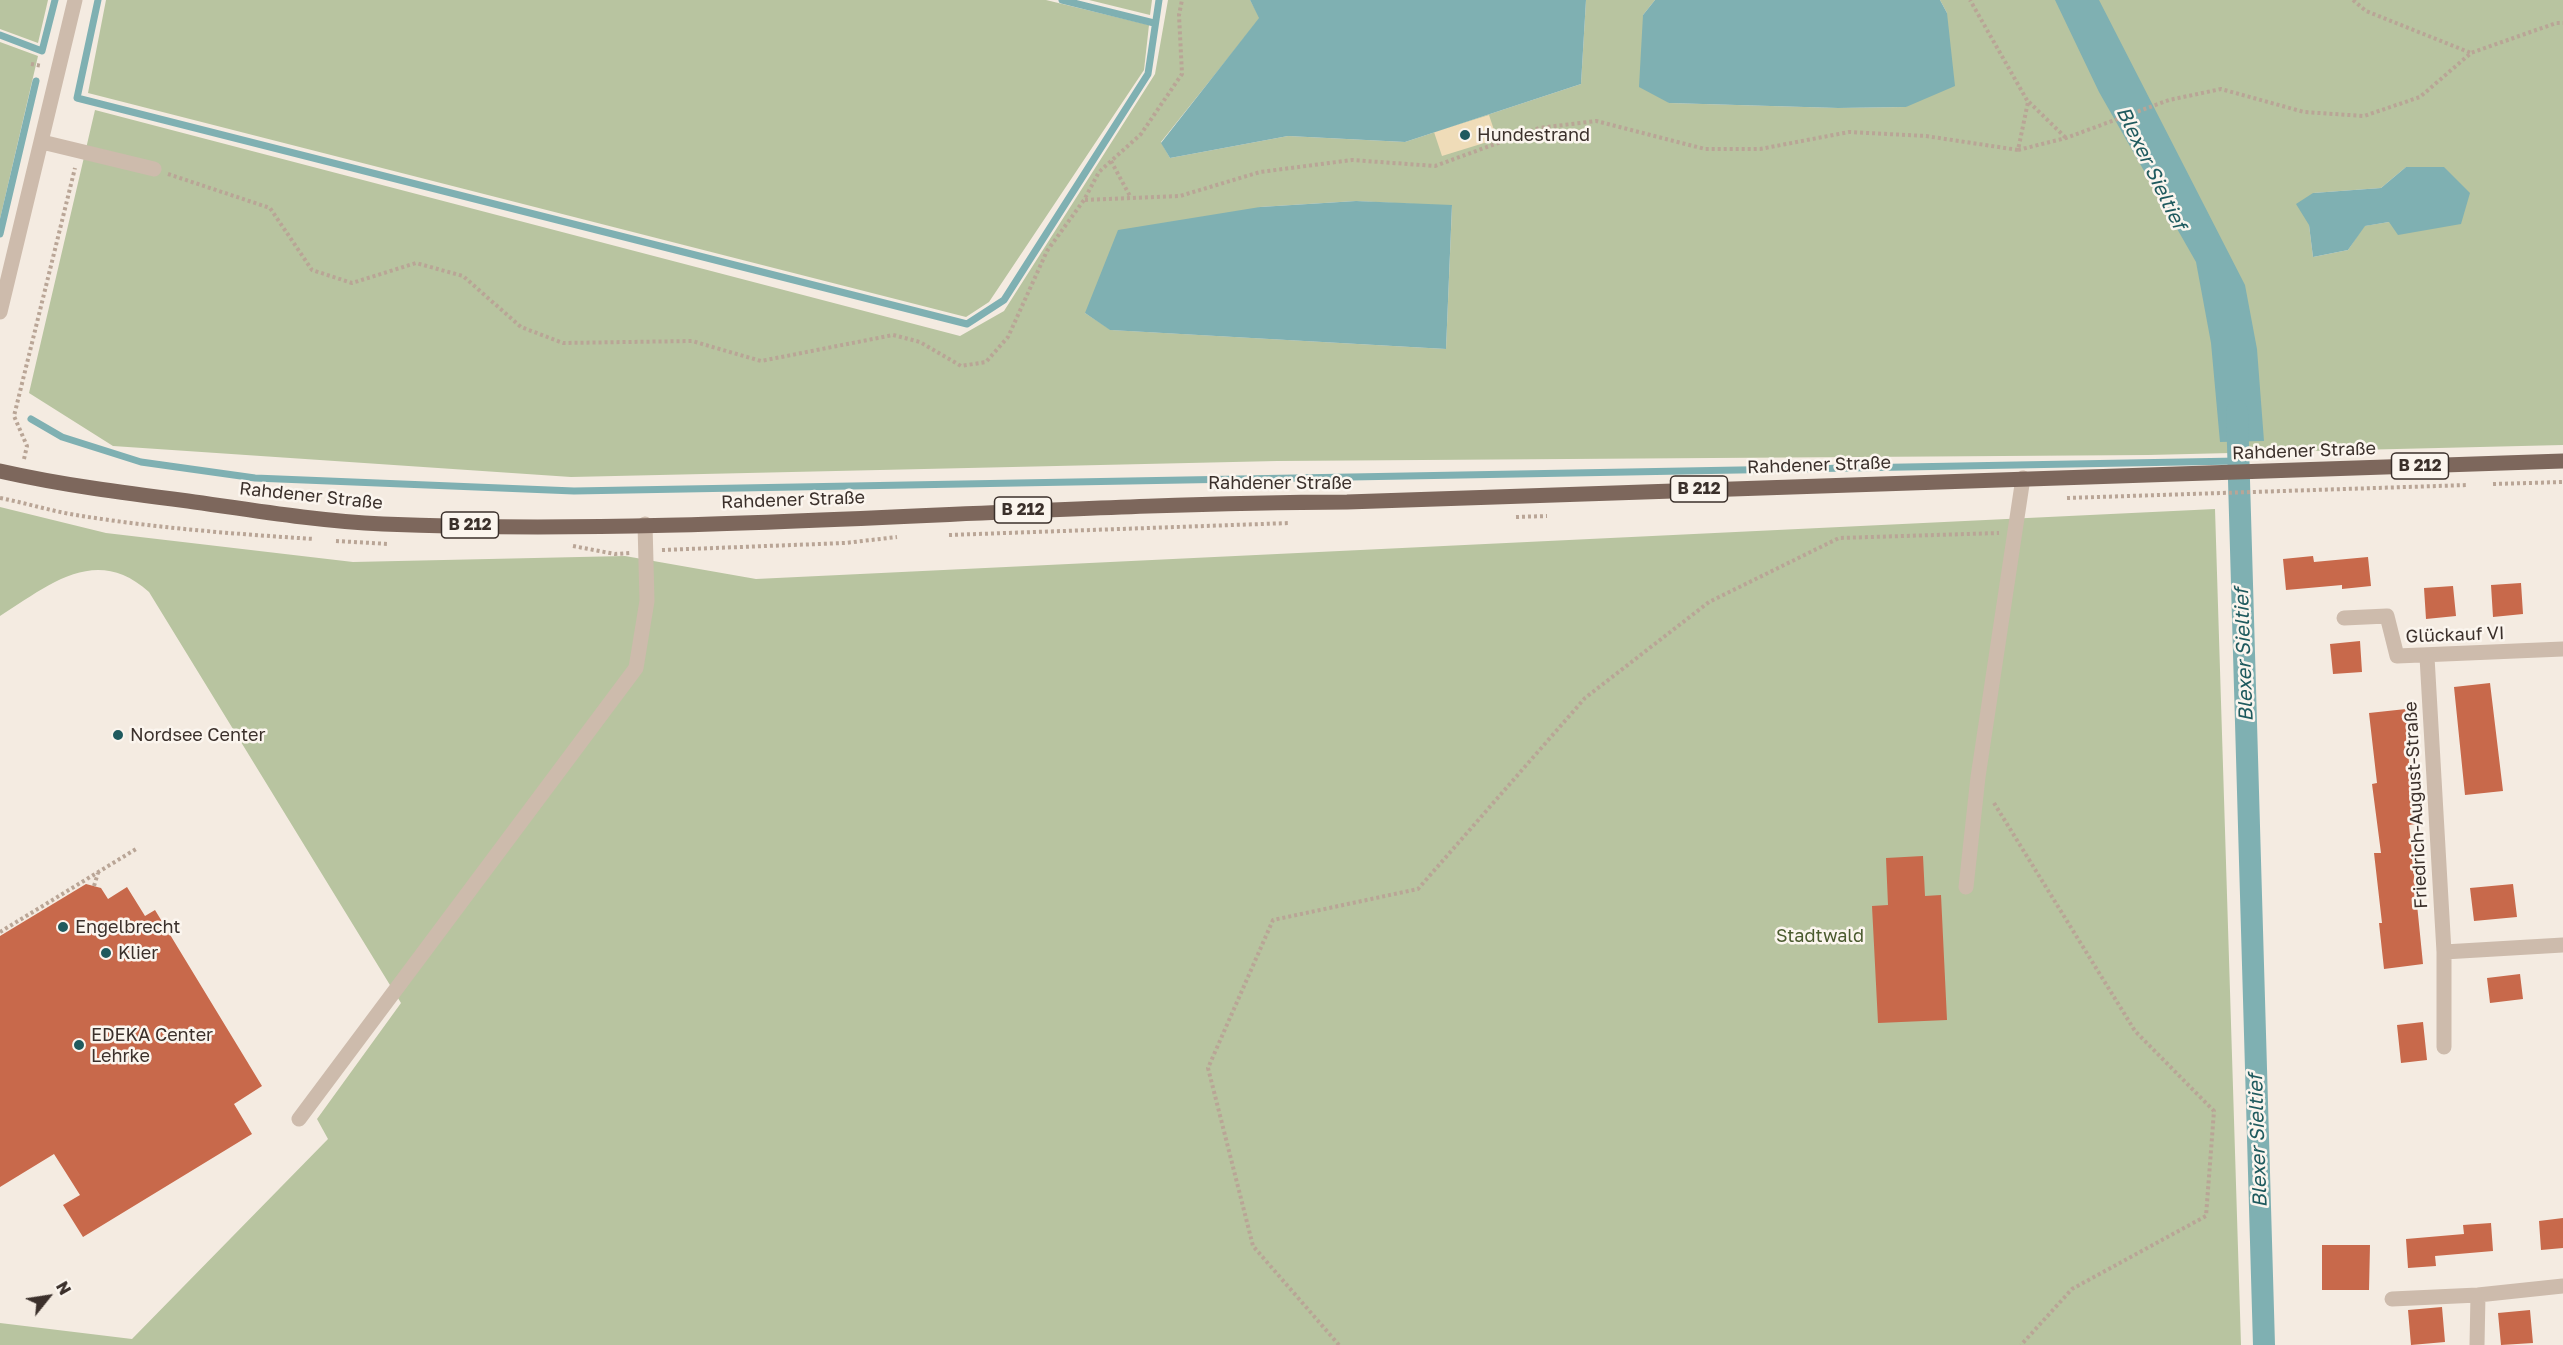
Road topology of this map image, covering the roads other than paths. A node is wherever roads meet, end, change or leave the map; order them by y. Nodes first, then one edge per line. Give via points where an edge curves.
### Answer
1 (75, 0) edge
2 (42, 142) junction
3 (154, 169) road end
4 (0, 312) edge
5 (2563, 461) edge
6 (0, 471) edge
7 (2022, 478) junction
8 (645, 524) junction
9 (2344, 618) dead end
10 (2563, 649) edge
11 (2427, 657) junction
12 (1966, 887) dead end
13 (2563, 945) edge
14 (2444, 952) junction
15 (2444, 1047) dead end
16 (298, 1119) dead end
17 (2563, 1286) edge
18 (2478, 1295) junction
19 (2392, 1299) dead end
20 (2476, 1345) edge

1 - 2 street
2 - 3 street
2 - 4 street
5 - 7 main road, Rahdener Straße / B 212
6 - 8 main road, Rahdener Straße / B 212 via 131,494 381,524
7 - 8 main road, Rahdener Straße / B 212
7 - 12 street via 1978,777
8 - 16 street via 647,601 636,668
9 - 11 street, Glückauf VI via 2387,616 2397,656
10 - 11 street, Glückauf VI
11 - 14 street, Friedrich-August-Straße
13 - 14 street
14 - 15 street, Friedrich-August-Straße
17 - 18 street
18 - 19 street
18 - 20 street

